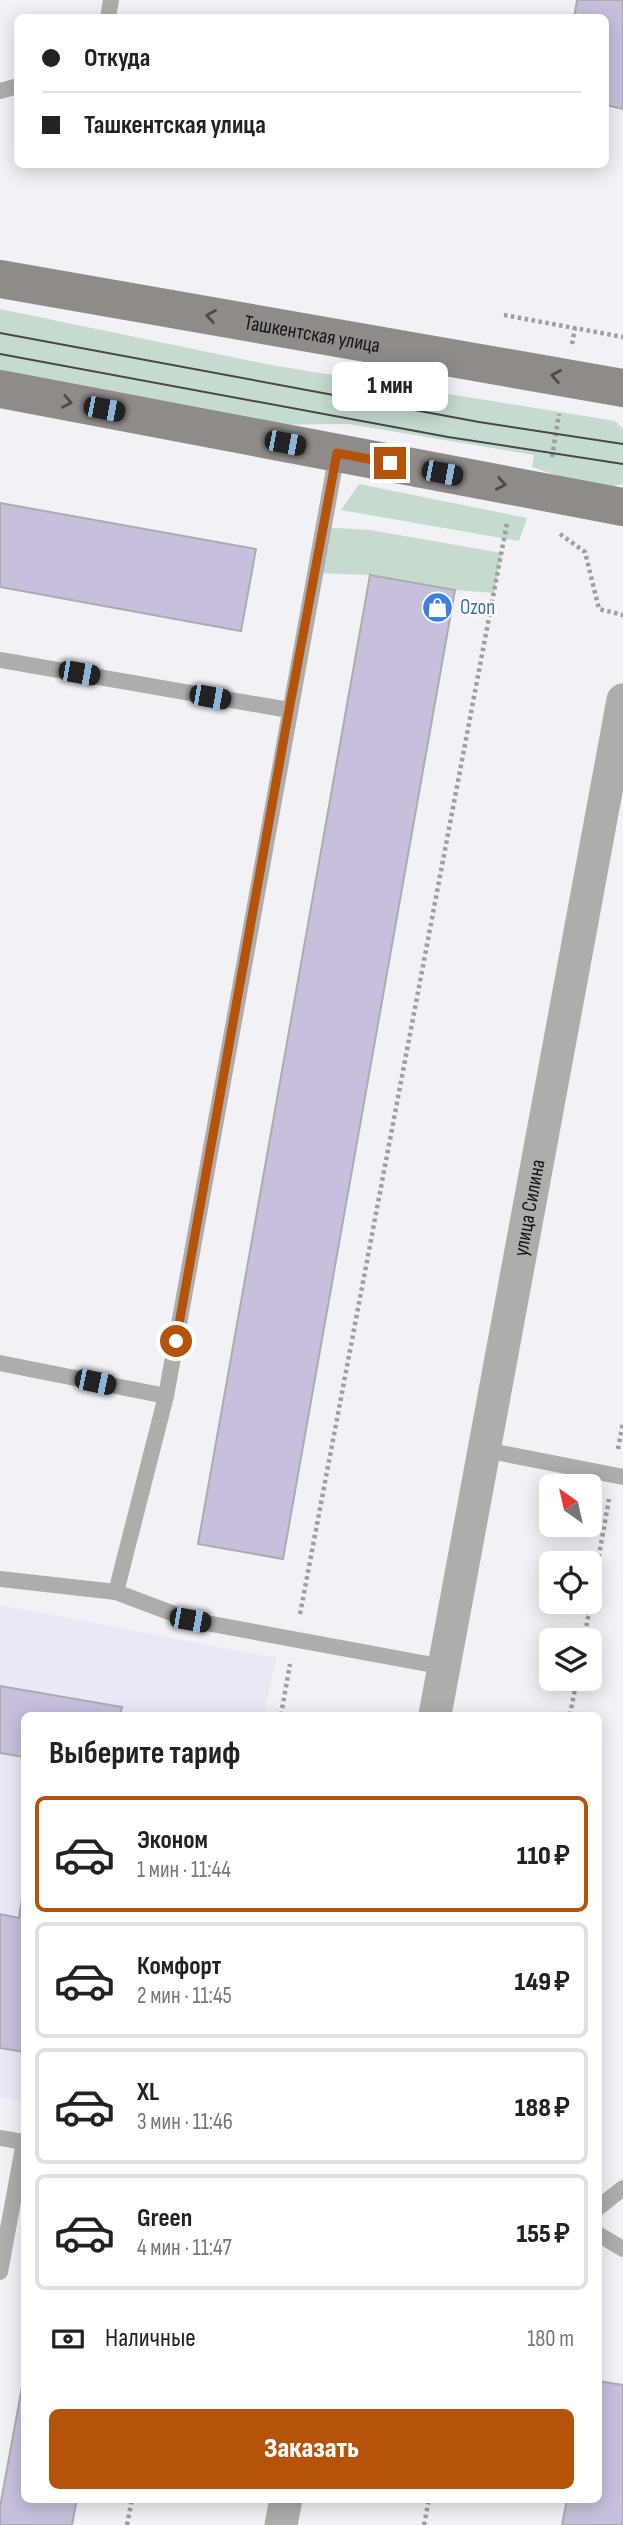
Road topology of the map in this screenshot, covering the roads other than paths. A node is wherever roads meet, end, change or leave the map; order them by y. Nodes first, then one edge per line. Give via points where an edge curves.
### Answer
1 (0, 279) edge
2 (623, 388) edge
3 (0, 389) edge
4 (337, 453) junction
5 (623, 507) edge
6 (0, 660) edge
7 (623, 700) edge
8 (289, 710) junction
9 (618, 762) edge
10 (0, 1363) edge
11 (166, 1396) junction
12 (485, 1450) junction
13 (618, 1476) edge
14 (0, 1579) edge
15 (116, 1592) junction
16 (444, 1667) junction
17 (436, 1712) edge
18 (0, 2138) edge
19 (21, 2142) edge
20 (21, 2158) edge
21 (623, 2188) edge
22 (602, 2205) edge
23 (602, 2236) edge
24 (623, 2249) edge
25 (0, 2272) edge
26 (285, 2503) edge
27 (281, 2525) edge

2 -> 1 main road, Ташкентская улица
3 -> 4 main road
4 -> 5 main road
4 - 8 lane
6 - 8 lane
7 - 9 street, улица Силина
8 - 11 lane
9 - 12 street, улица Силина
10 - 11 lane
11 - 15 lane
12 - 13 lane
12 - 16 street, улица Силина
14 - 15 lane
15 - 16 lane via 190,1620
16 - 17 street, улица Силина
18 - 19 lane
20 - 25 lane
21 - 22 lane
23 - 24 lane
26 - 27 street

